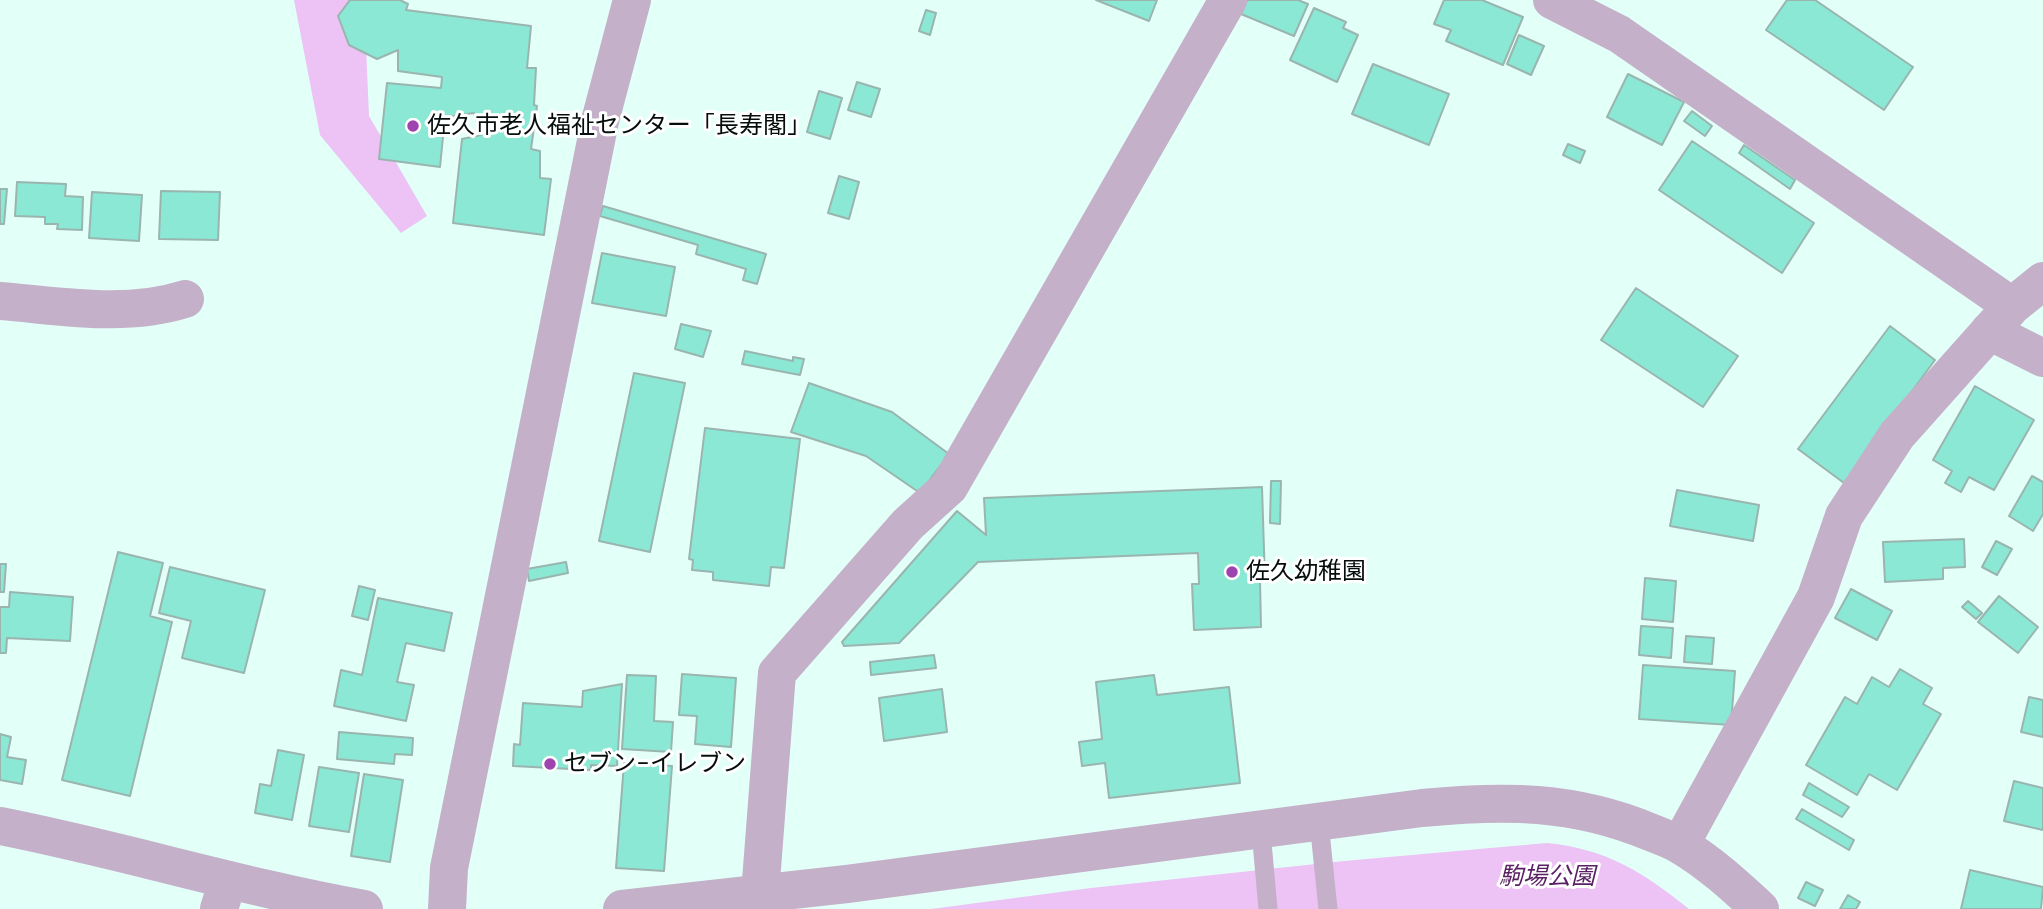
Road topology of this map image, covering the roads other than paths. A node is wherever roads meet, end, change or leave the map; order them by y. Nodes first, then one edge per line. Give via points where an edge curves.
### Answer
1 (632, 0) edge
2 (1228, 0) edge
3 (1552, 0) edge
4 (2043, 281) edge
5 (185, 299) dead end
6 (0, 301) edge
7 (2001, 318) junction
8 (2043, 358) edge
9 (1319, 822) junction
10 (0, 826) edge
11 (1261, 831) junction
12 (1680, 845) junction
13 (761, 894) junction
14 (223, 895) edge
15 (364, 909) edge
16 (447, 909) edge
17 (622, 909) edge
18 (1268, 909) edge
19 (1328, 909) edge
20 (1760, 909) edge

1 - 16 street via 600,121 512,547 449,868
2 - 13 street via 949,487 908,524 777,673
3 - 7 street via 1619,34
4 - 7 street
5 - 6 street via 118,311
7 - 8 street
7 - 12 street via 1897,435 1843,516 1816,597
9 - 11 street
9 - 12 street via 1481,802 1536,803 1619,819
9 - 19 lane
10 - 14 street via 49,835
11 - 13 street via 848,890
11 - 18 lane
12 - 20 street
13 - 17 street
14 - 15 street via 300,898

